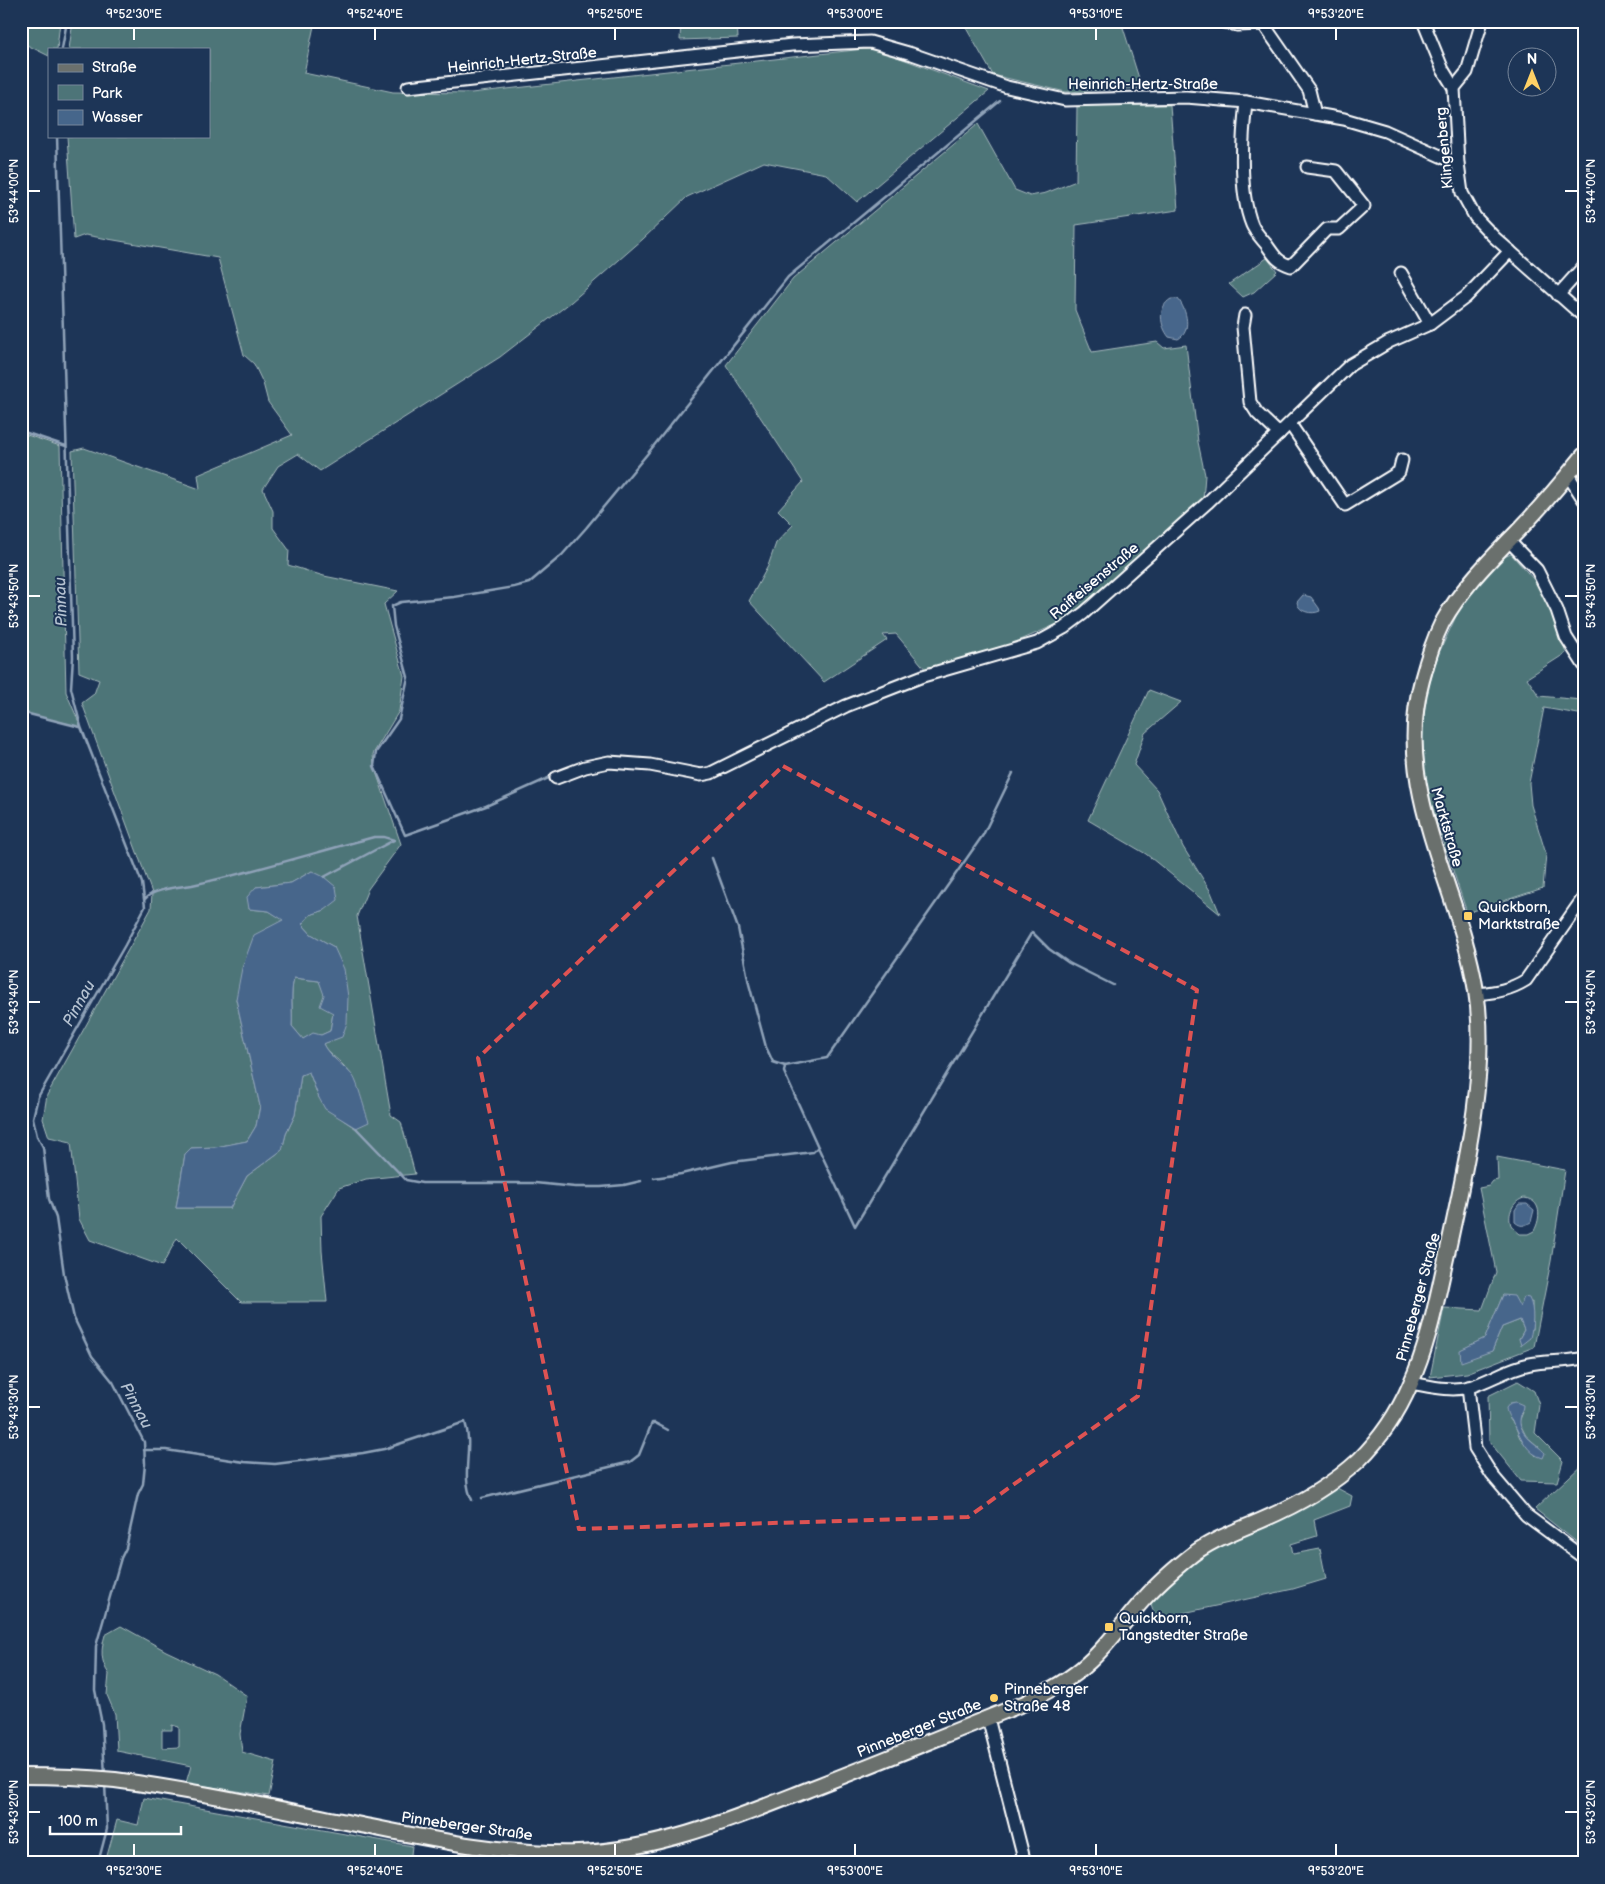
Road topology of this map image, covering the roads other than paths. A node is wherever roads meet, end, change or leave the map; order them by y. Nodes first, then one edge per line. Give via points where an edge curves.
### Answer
1 (1219, 21) edge
2 (1423, 21) edge
3 (1482, 21) edge
4 (408, 87) dead end
5 (1454, 88) junction
6 (1246, 102) junction
7 (1315, 114) junction
8 (1458, 164) junction
9 (1307, 167) dead end
10 (1510, 251) junction
11 (1584, 266) edge
12 (1401, 273) dead end
13 (1558, 295) junction
14 (1245, 315) dead end
15 (1584, 317) edge
16 (1430, 324) junction
17 (1290, 424) junction
18 (1279, 434) junction
19 (1584, 455) edge
20 (1402, 460) dead end
21 (1568, 476) junction
22 (1584, 500) edge
23 (1509, 541) junction
24 (1584, 665) edge
25 (556, 778) dead end
26 (1584, 897) edge
27 (1477, 994) junction
28 (1584, 1358) edge
29 (1411, 1383) junction
30 (1468, 1387) junction
31 (1584, 1558) edge
32 (988, 1718) junction
33 (21, 1776) edge
34 (1025, 1863) edge

1 - 7 street via 1264,25 1310,90
2 - 5 street
3 - 5 street, Klingenberg via 1472,62
4 - 6 street, Heinrich-Hertz-Straße via 792,45 870,42 1007,87 1065,100 1186,97
5 - 8 street, Klingenberg
6 - 7 street, Heinrich-Hertz-Straße
6 - 9 street via 1243,147 1247,210 1253,228 1279,262 1291,266 1326,229 1339,229 1364,206 1336,171
7 - 8 street, Heinrich-Hertz-Straße via 1385,131
8 - 10 street, Klingenberg via 1462,193 1475,217
10 - 13 street, Klingenberg
10 - 16 street, Raiffeisenstraße via 1466,297
11 - 13 street
12 - 16 street
13 - 15 street, Klingenberg
14 - 18 street via 1243,327 1250,402
16 - 17 street, Raiffeisenstraße via 1389,342 1350,365
17 - 18 street, Raiffeisenstraße
17 - 20 street via 1344,505 1399,472
18 - 25 street, Raiffeisenstraße via 1091,607 1037,643 923,676 846,706 711,773 700,775 609,762
19 - 21 main road, Marktstraße
21 - 22 street
21 - 23 main road, Marktstraße
23 - 24 street via 1537,570 1566,637
23 - 27 main road, Marktstraße via 1473,578 1443,622 1421,684 1416,719 1415,754 1424,813 1471,962
26 - 27 street via 1526,980 1514,988
27 - 29 main road, Pinneberger Straße via 1480,1030 1475,1105 1438,1294 1428,1336
28 - 30 street via 1512,1368
29 - 30 street via 1439,1388
29 - 32 main road, Pinneberger Straße via 1393,1418 1375,1442 1332,1482 1296,1504 1194,1553 1166,1576 1089,1662 1061,1685
30 - 31 street via 1475,1448 1492,1475 1526,1515
32 - 33 main road, Pinneberger Straße via 711,1828 646,1845 578,1853 539,1853 422,1838 115,1780
32 - 34 street

